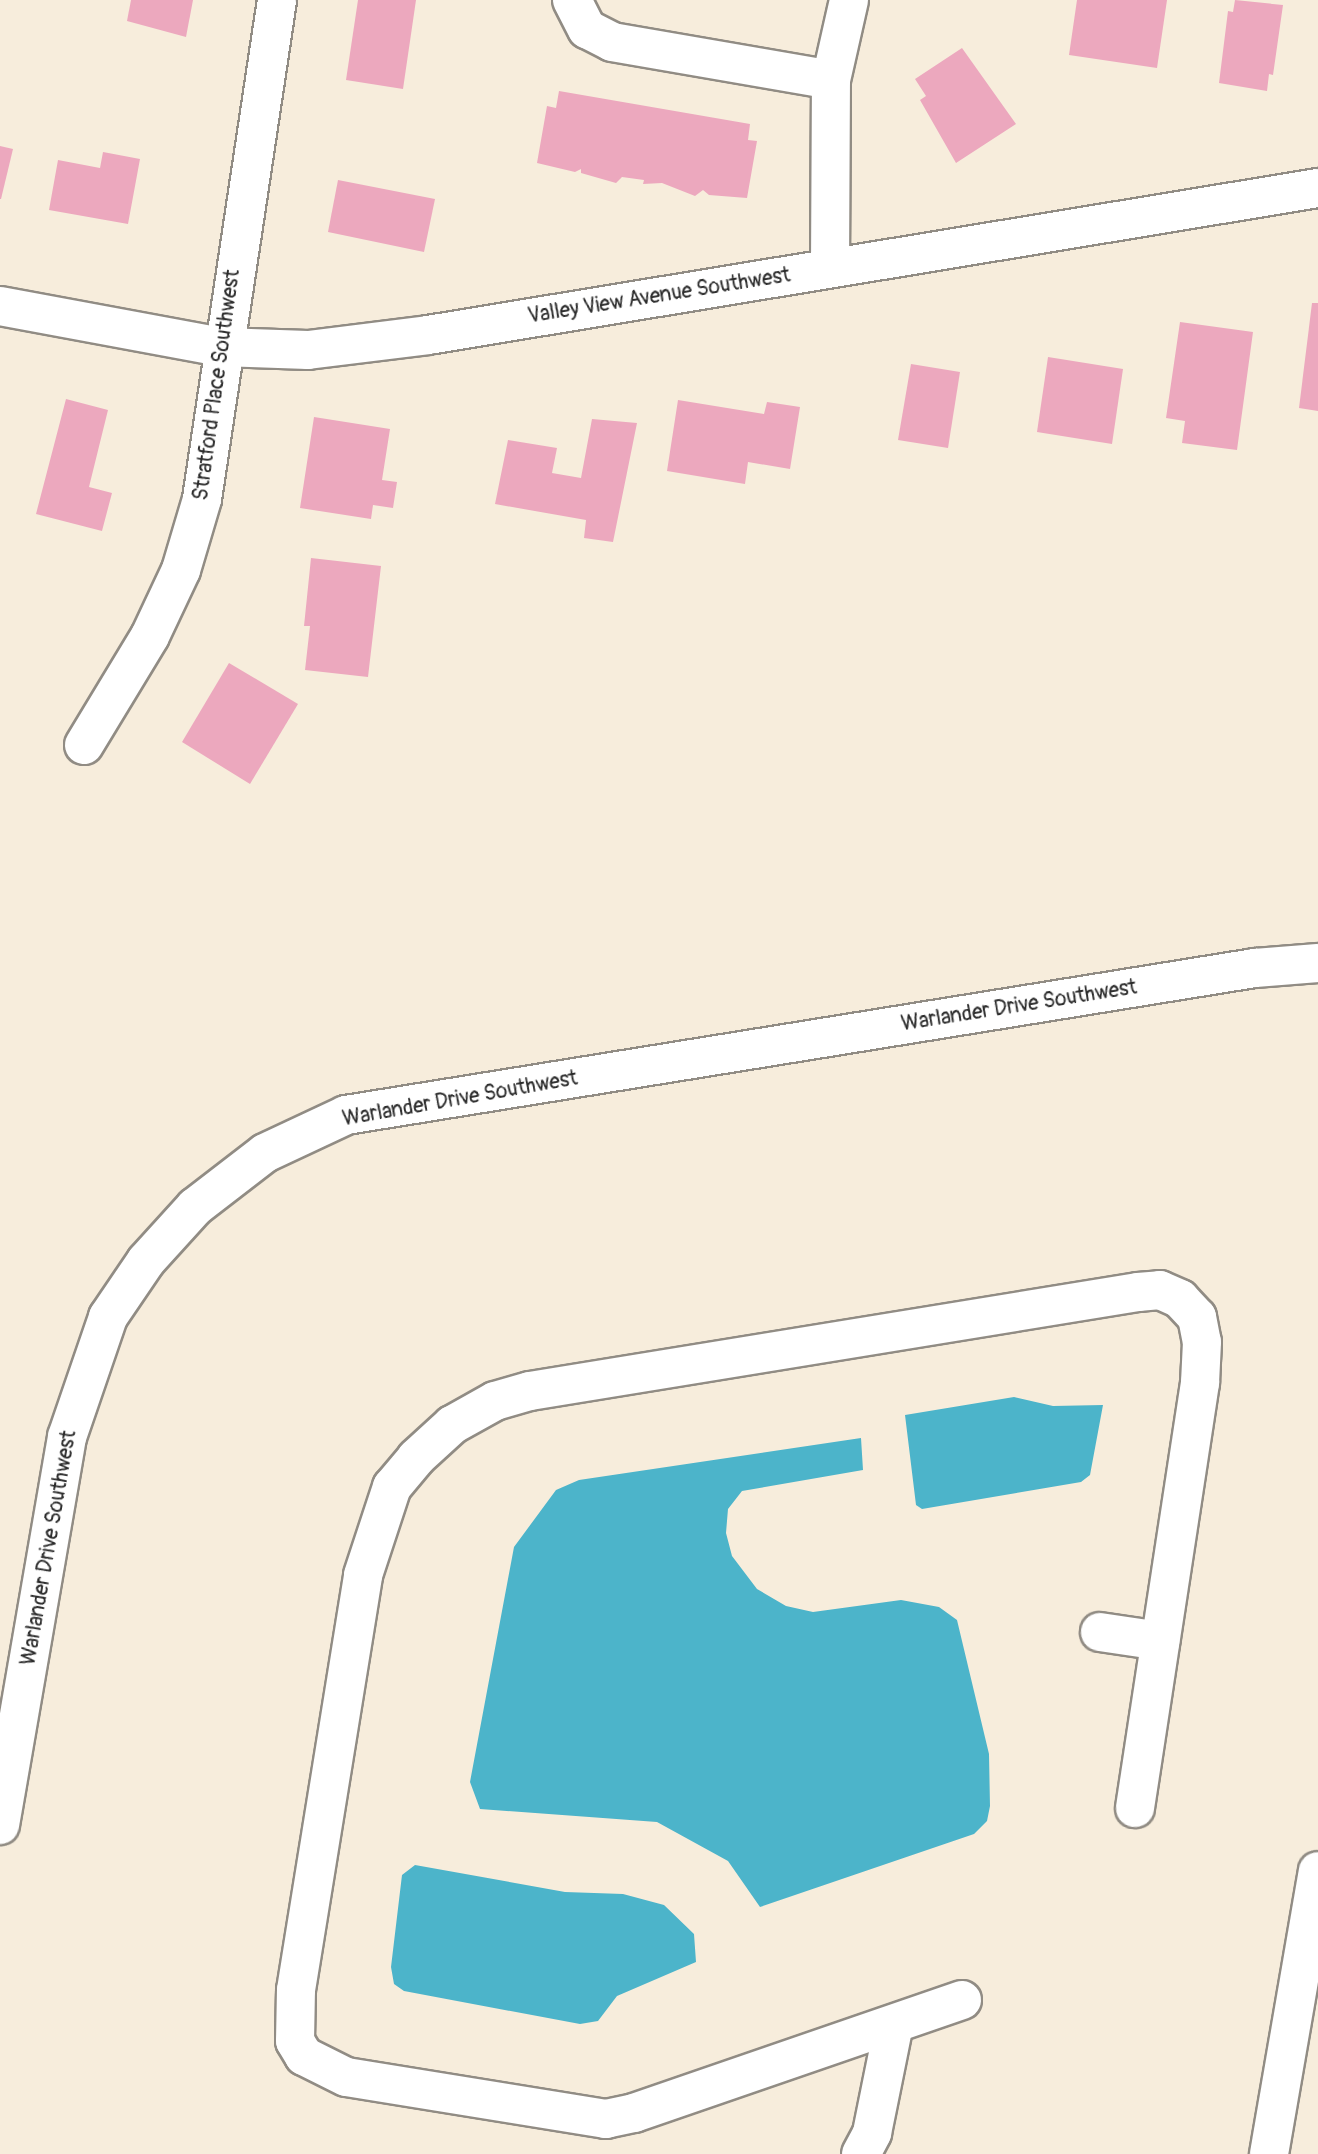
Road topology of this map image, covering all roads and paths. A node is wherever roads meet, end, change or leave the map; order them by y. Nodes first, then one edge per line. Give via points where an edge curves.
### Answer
1 (277, 0) edge
2 (572, 0) edge
3 (849, 0) edge
4 (831, 80) junction
5 (1318, 188) edge
6 (830, 267) junction
7 (0, 306) edge
8 (222, 347) junction
9 (84, 745) dead end
10 (1318, 963) edge
11 (1100, 1632) dead end
12 (1160, 1641) junction
13 (1135, 1808) dead end
14 (0, 1825) edge
15 (1318, 1871) edge
16 (962, 2000) dead end
17 (894, 2024) junction
18 (861, 2154) edge
19 (1269, 2154) edge

1 - 8 street, Stratford Place Southwest
2 - 4 street via 587,29 612,42
3 - 4 street
4 - 6 street
5 - 6 street, Valley View Avenue Southwest
6 - 8 street, Valley View Avenue Southwest via 428,335 308,350
7 - 8 street, Valley View Avenue Southwest
8 - 9 street, Stratford Place Southwest via 202,499 181,570 150,636
10 - 14 street, Warlander Drive Southwest via 1255,968 346,1115 265,1153 195,1207 146,1261 108,1317 67,1437
11 - 12 street
12 - 13 street
12 - 17 street via 1200,1384 1202,1342 1197,1317 1180,1299 1160,1290 530,1391 495,1401 453,1425 392,1487 363,1575 296,1990 295,2040 304,2056 346,2077 606,2119
15 - 19 street
16 - 17 street
17 - 18 street via 872,2133

